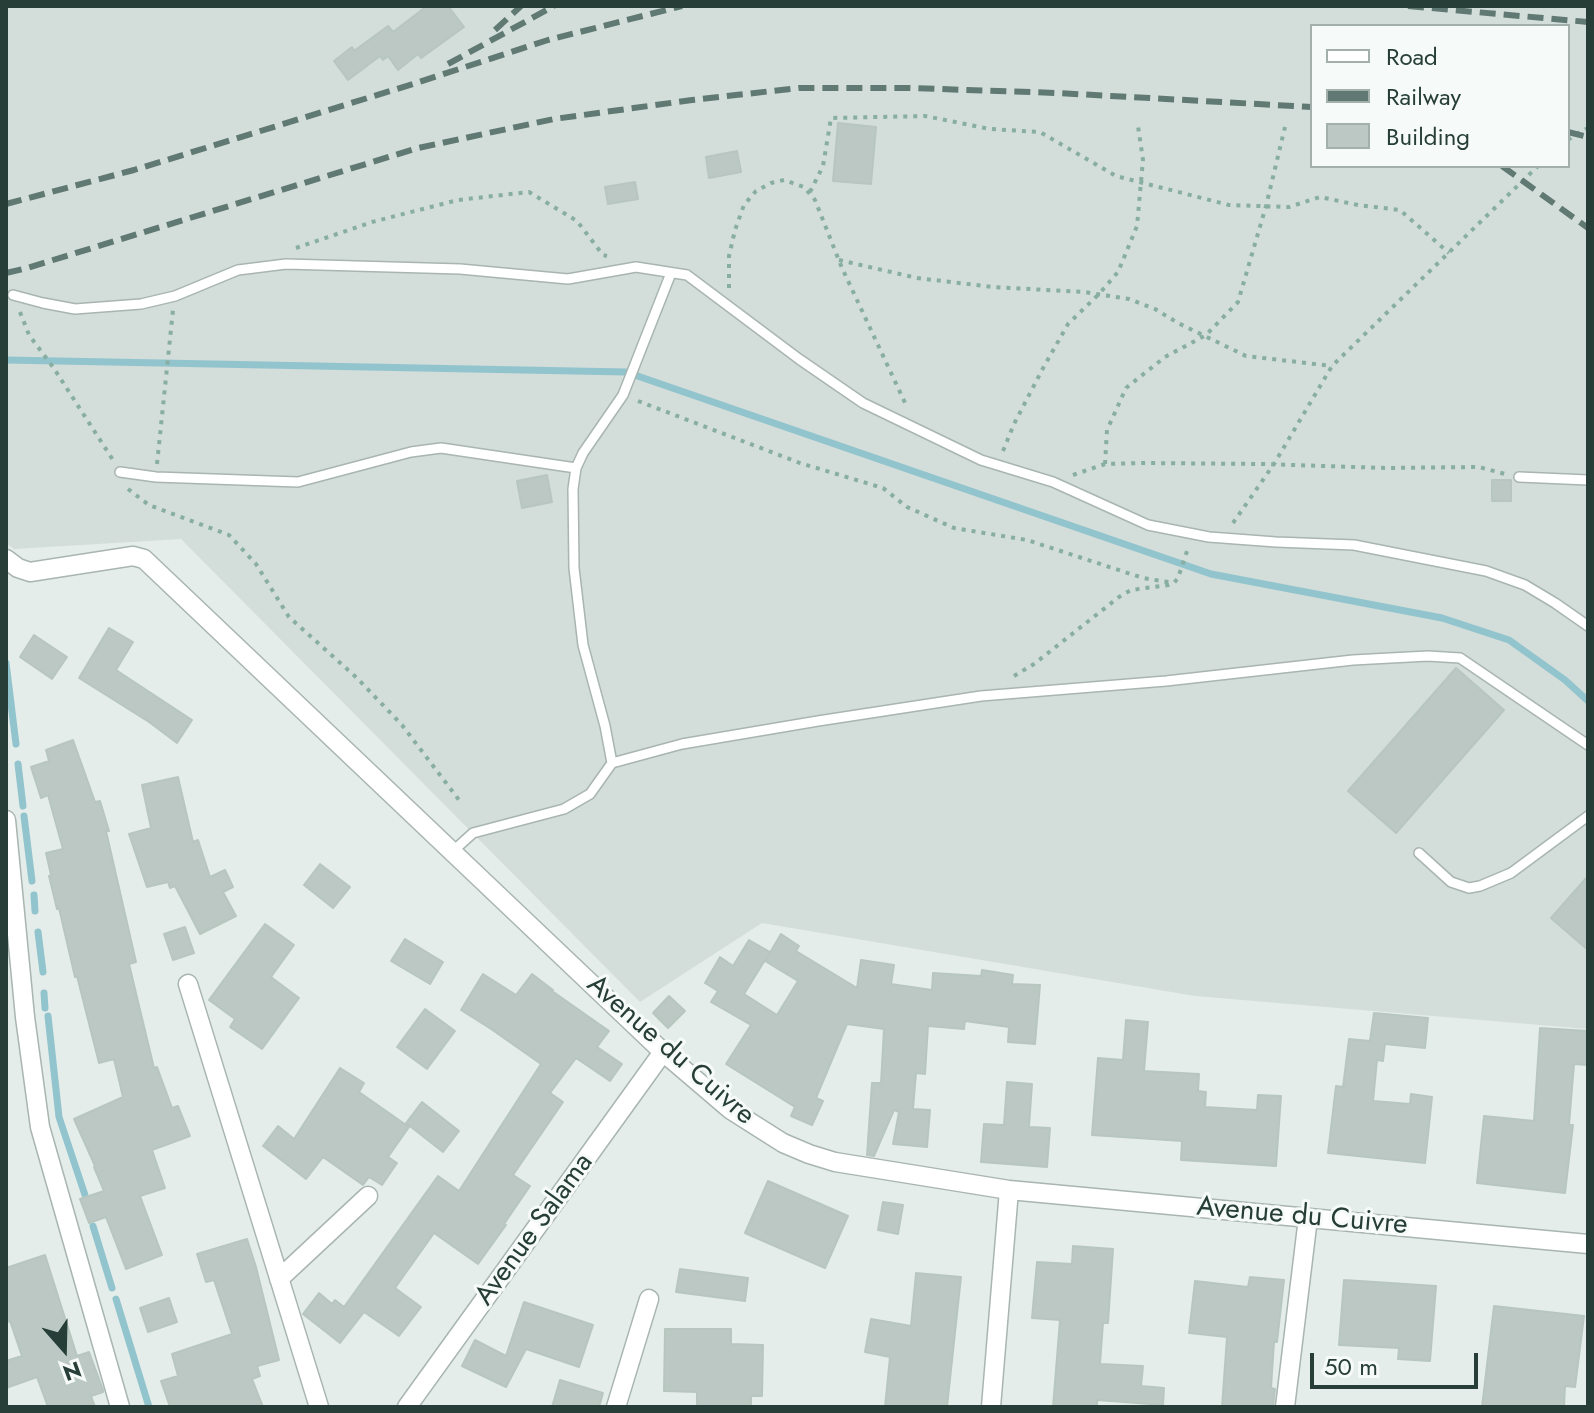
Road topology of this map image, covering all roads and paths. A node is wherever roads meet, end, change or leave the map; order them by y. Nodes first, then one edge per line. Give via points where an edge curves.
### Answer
1 (1138, 126) dead end
2 (1285, 127) dead end
3 (1588, 128) edge
4 (1570, 138) edge
5 (1536, 168) edge
6 (1142, 183) junction
7 (810, 192) junction
8 (1266, 206) junction
9 (288, 250) dead end
10 (1449, 253) junction
11 (839, 260) junction
12 (636, 267) junction
13 (671, 273) junction
14 (1099, 294) junction
15 (13, 295) joint
16 (175, 296) junction
17 (732, 308) junction
18 (1206, 335) junction
19 (1332, 366) junction
20 (623, 395) junction
21 (907, 406) dead end
22 (1105, 464) junction
23 (1274, 464) junction
24 (997, 465) junction
25 (576, 468) junction
26 (120, 472) junction
27 (156, 477) junction
28 (1519, 477) joint
29 (1588, 480) edge
30 (1053, 482) junction
31 (1193, 534) junction
32 (1223, 538) junction
33 (6, 559) edge
34 (1174, 583) junction
35 (1588, 626) edge
36 (981, 696) junction
37 (1588, 745) edge
38 (612, 763) junction
39 (459, 800) dead end
40 (1588, 816) edge
41 (6, 820) edge
42 (452, 852) junction
43 (1419, 853) dead end
44 (188, 984) dead end
45 (6, 1016) edge
46 (25, 1017) junction
47 (663, 1052) junction
48 (1009, 1190) junction
49 (368, 1196) dead end
50 (1308, 1218) junction
51 (1588, 1244) edge
52 (279, 1279) junction
53 (649, 1299) dead end
54 (120, 1407) edge
55 (319, 1407) edge
56 (407, 1407) edge
57 (616, 1407) edge
58 (991, 1407) edge
59 (1285, 1407) edge

1 - 6 path
2 - 8 path
3 - 4 path
5 - 10 path
6 - 7 path via 1116,176 1040,132 925,116 831,118 823,166
6 - 8 path via 1229,205
6 - 14 path via 1137,226 1118,272
7 - 11 path
7 - 17 path via 784,180 756,191 744,205 729,256
8 - 10 path via 1289,207 1320,197 1400,210
8 - 18 path via 1238,302
9 - 12 path via 458,200 529,192 577,221 603,255
10 - 19 path
11 - 14 path via 917,278
11 - 21 path
12 - 13 lane
12 - 16 lane via 568,279 460,269 286,264 238,270
13 - 17 lane via 687,275
13 - 20 lane
14 - 18 path via 1129,299
14 - 24 path via 1068,324
15 - 16 lane via 75,309
15 - 26 path via 29,335
16 - 27 path
17 - 24 lane via 863,403
18 - 19 path via 1246,356
18 - 22 path via 1165,357 1126,388 1107,430
19 - 23 path
20 - 25 lane
20 - 34 path via 800,463 883,488 907,507 954,528 1027,540
22 - 23 path
22 - 30 path
23 - 28 path via 1479,467
23 - 32 path
24 - 30 lane
25 - 27 lane via 441,448 298,482
25 - 38 lane via 574,568 583,645
26 - 27 lane
26 - 39 path via 124,486 149,505 229,535 256,564 289,617 402,725
28 - 29 lane
30 - 31 lane via 1148,525
31 - 32 lane
31 - 34 path
32 - 35 lane via 1354,545 1486,571 1525,585
33 - 42 street, Avenue du Cuivre via 30,572 133,556 144,559
34 - 36 path via 1131,590 1034,664
36 - 37 lane via 1353,660 1460,658
36 - 38 lane via 682,744
38 - 42 lane via 590,794 577,802 473,833
40 - 43 lane via 1511,873 1480,886 1451,882
41 - 46 street
42 - 47 street, Avenue du Cuivre
44 - 52 street
45 - 46 street
46 - 54 street via 40,1127
47 - 48 street, Avenue du Cuivre via 731,1110 809,1154
47 - 56 street, Avenue Salama
48 - 50 street, Avenue du Cuivre
48 - 58 street
49 - 52 street
50 - 51 street, Avenue du Cuivre
50 - 59 street
52 - 55 street
53 - 57 street

